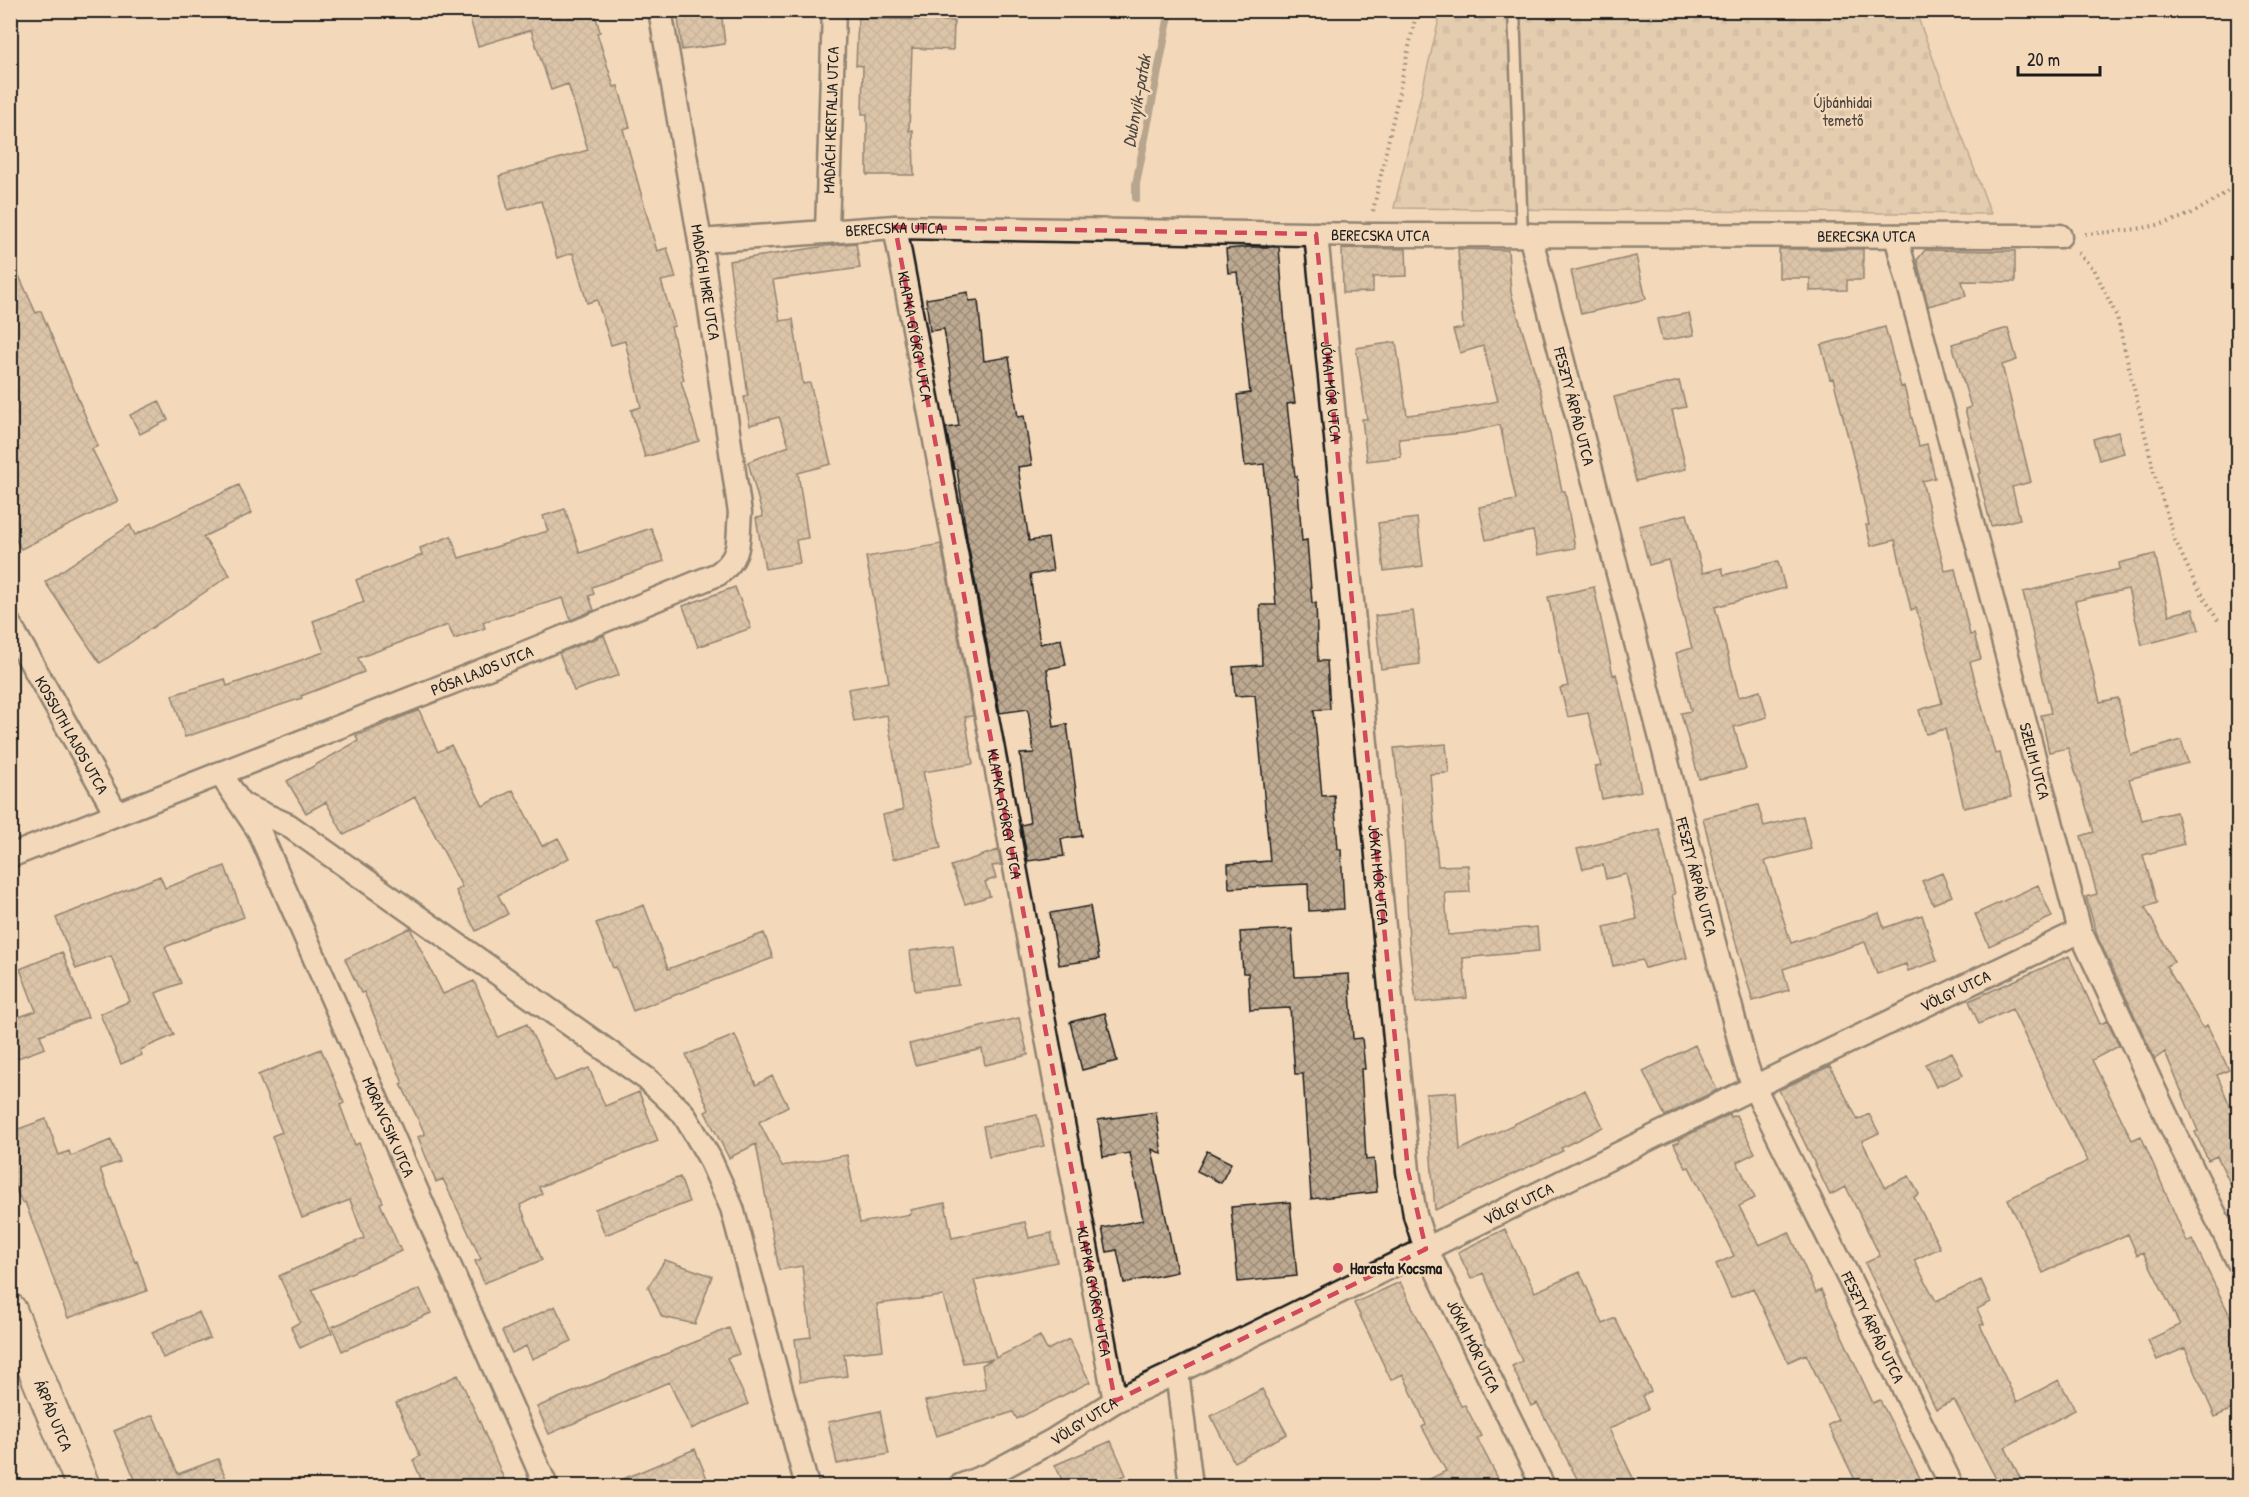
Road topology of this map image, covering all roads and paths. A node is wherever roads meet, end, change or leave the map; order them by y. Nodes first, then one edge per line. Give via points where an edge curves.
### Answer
1 (660, 10) edge
2 (834, 10) edge
3 (1417, 10) edge
4 (1514, 10) edge
5 (2238, 183) edge
6 (895, 227) junction
7 (827, 231) junction
8 (1316, 234) junction
9 (1368, 235) junction
10 (1526, 235) junction
11 (1896, 236) junction
12 (2060, 236) junction
13 (700, 241) junction
14 (736, 555) joint
15 (2220, 624) dead end
16 (10, 625) edge
17 (220, 773) junction
18 (243, 805) junction
19 (116, 813) junction
20 (10, 856) edge
21 (2080, 931) junction
22 (1754, 1087) junction
23 (1426, 1249) junction
24 (2238, 1261) edge
25 (10, 1310) edge
26 (1177, 1372) junction
27 (1114, 1401) junction
28 (83, 1486) edge
29 (546, 1486) edge
30 (807, 1486) edge
31 (960, 1486) edge
32 (1191, 1486) edge
33 (1543, 1486) edge
34 (1952, 1486) edge

1 - 13 street, MADÁCH IMRE UTCA
2 - 7 street, MADÁCH KERTALJA UTCA
3 - 9 path
4 - 10 lane
5 - 12 path via 2217,200 2181,219 2146,229
6 - 7 street, BERECSKA UTCA
6 - 8 street, BERECSKA UTCA
6 - 27 street, KLAPKA GYÖRGY UTCA
7 - 13 street, BERECSKA UTCA
8 - 9 street, BERECSKA UTCA
8 - 23 street, JÓKAI MÓR UTCA via 1408,1171 1414,1215
9 - 10 street, BERECSKA UTCA
10 - 11 street, BERECSKA UTCA
10 - 22 street, FESZTY ÁRPÁD UTCA
11 - 12 street, BERECSKA UTCA
11 - 21 street, SZELIM UTCA
12 - 15 path via 2094,269 2117,317 2154,472 2175,540
13 - 14 street, MADÁCH IMRE UTCA via 740,513
14 - 17 street, PÓSA LAJOS UTCA via 718,574
16 - 19 street, KOSSUTH LAJOS UTCA
17 - 18 street, MORAVCSIK UTCA
17 - 19 street, PÓSA LAJOS UTCA
18 - 29 street, MORAVCSIK UTCA via 259,831
18 - 30 street via 288,825 647,1079 683,1113 732,1208
19 - 20 street, PÓSA LAJOS UTCA
21 - 22 street, VÖLGY UTCA
21 - 24 street, SZELIM UTCA
22 - 23 street, VÖLGY UTCA
22 - 34 street, FESZTY ÁRPÁD UTCA
23 - 26 street, VÖLGY UTCA
23 - 33 street, JÓKAI MÓR UTCA
25 - 28 street, ÁRPÁD UTCA
26 - 27 street, VÖLGY UTCA
26 - 32 street
27 - 31 street, VÖLGY UTCA via 1052,1441

